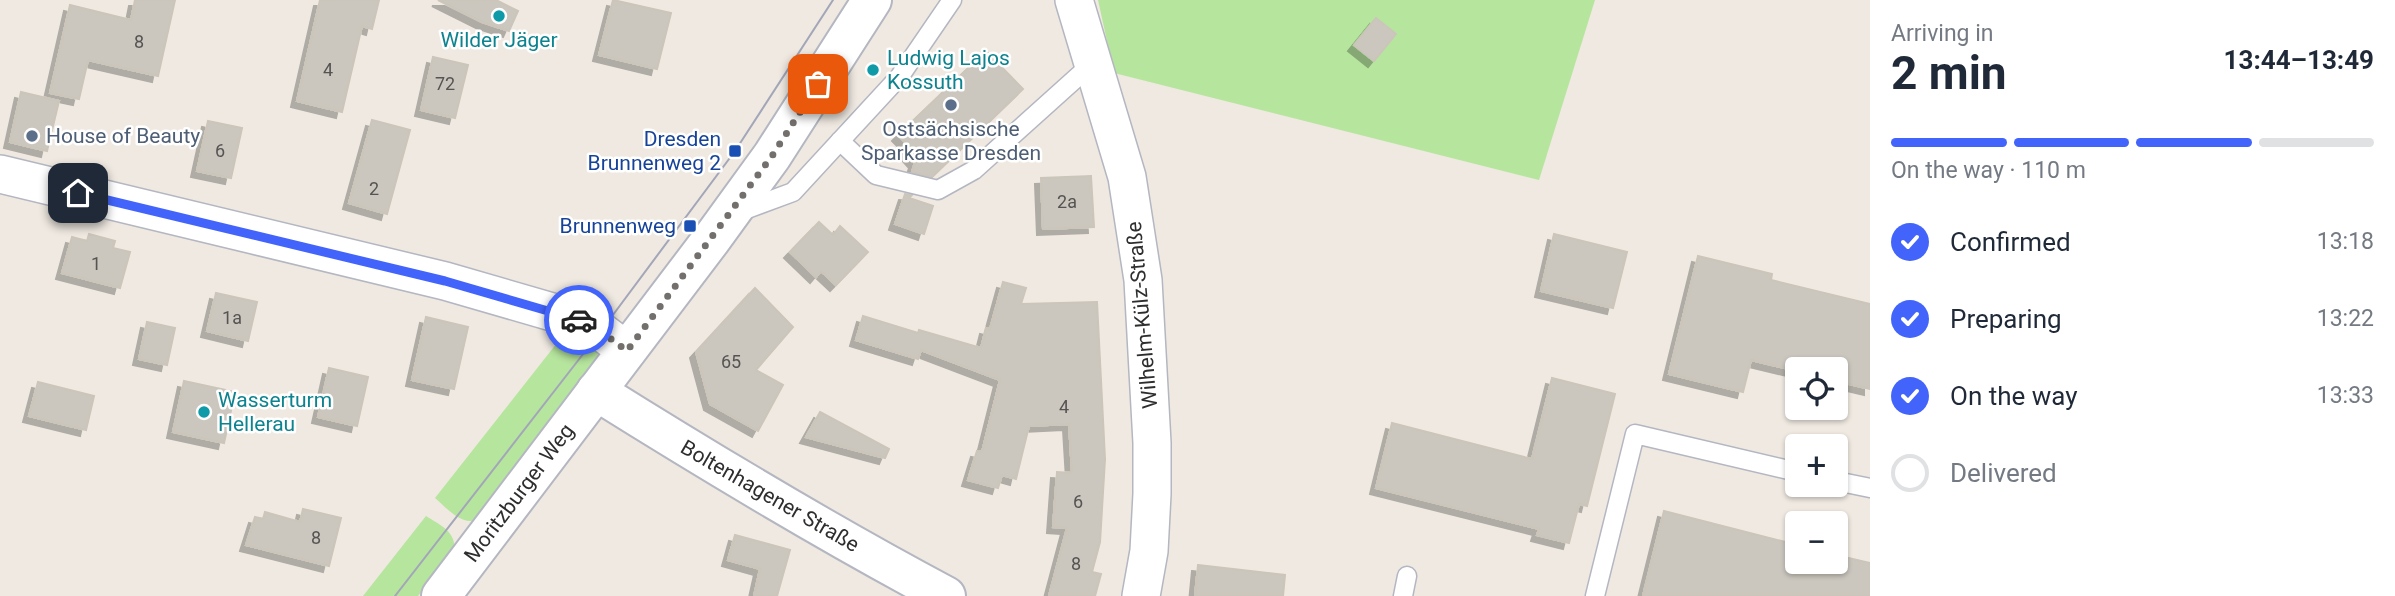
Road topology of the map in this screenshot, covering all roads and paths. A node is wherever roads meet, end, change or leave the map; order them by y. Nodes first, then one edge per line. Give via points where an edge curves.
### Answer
1 (872, 0) edge
2 (952, 0) edge
3 (1074, 0) edge
4 (1093, 67) junction
5 (839, 141) junction
6 (0, 174) edge
7 (729, 216) junction
8 (627, 351) junction
9 (596, 391) junction
10 (1785, 469) edge
11 (1848, 483) edge
12 (1870, 488) edge
13 (1407, 576) dead end
14 (441, 596) edge
15 (946, 596) edge
16 (1141, 596) edge
17 (1403, 596) edge
18 (1595, 596) edge

1 - 7 street, Moritzburger Weg
2 - 5 lane via 900,76
3 - 4 street, Wilhelm-Külz-Straße
4 - 5 lane via 974,170 938,190 876,175
4 - 16 street, Wilhelm-Külz-Straße via 1128,177 1143,280 1153,443 1149,551
5 - 7 lane via 793,192
6 - 8 street via 445,281 590,323
7 - 8 street, Moritzburger Weg
8 - 9 street, Moritzburger Weg
9 - 14 street, Moritzburger Weg
9 - 15 street, Boltenhagener Straße via 810,522
10 - 18 lane via 1635,434
11 - 12 lane
13 - 17 lane

